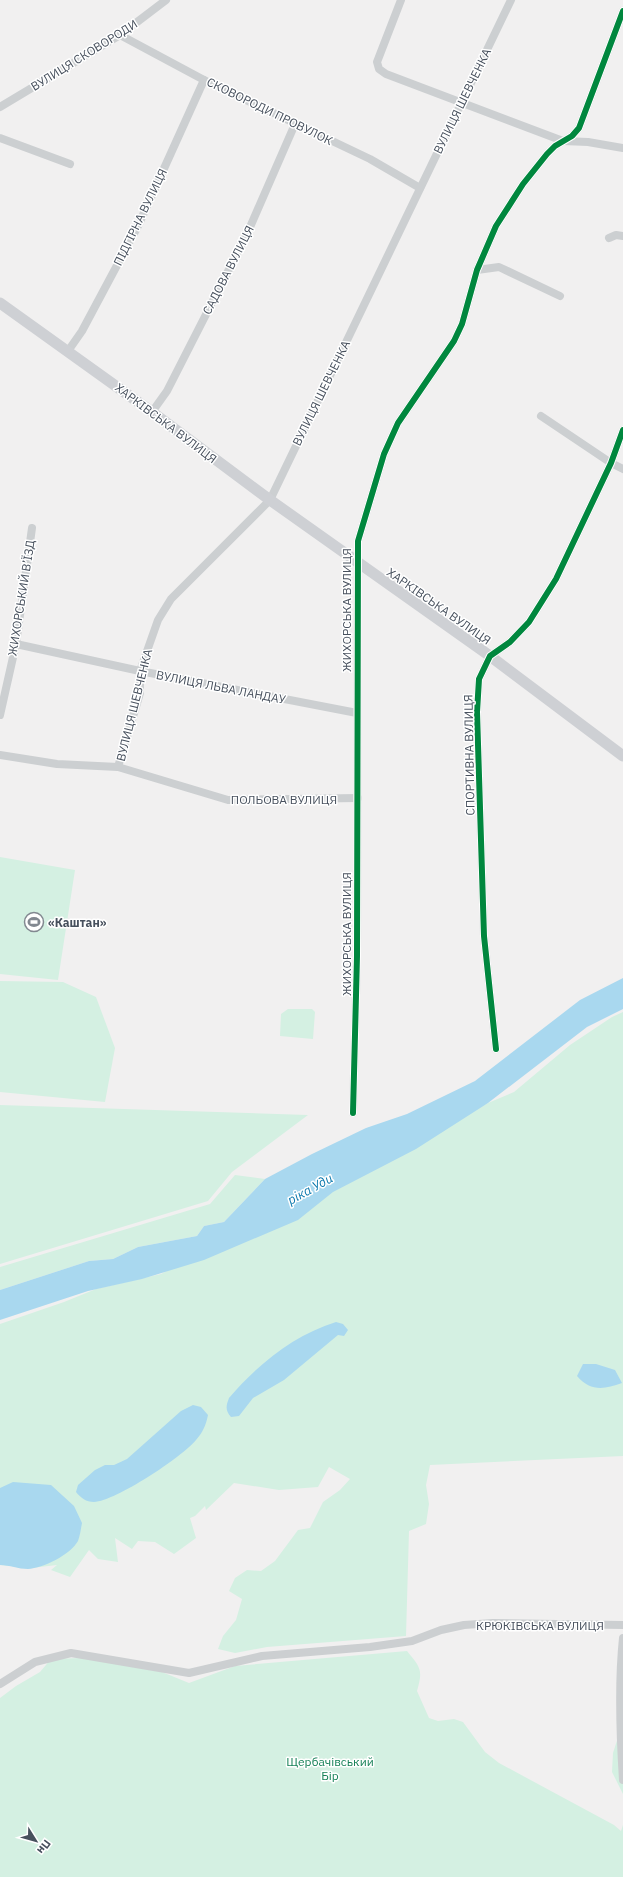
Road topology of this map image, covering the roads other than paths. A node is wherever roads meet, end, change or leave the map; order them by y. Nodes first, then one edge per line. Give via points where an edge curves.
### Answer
1 (166, 0) edge
2 (401, 0) edge
3 (511, 0) edge
4 (623, 11) edge
5 (120, 35) junction
6 (204, 80) junction
7 (462, 104) junction
8 (0, 107) edge
9 (296, 124) junction
10 (0, 138) edge
11 (563, 142) junction
12 (623, 148) edge
13 (70, 164) dead end
14 (420, 188) junction
15 (623, 236) edge
16 (609, 238) dead end
17 (477, 270) junction
18 (560, 296) dead end
19 (0, 303) edge
20 (68, 350) junction
21 (152, 412) junction
22 (541, 416) dead end
23 (623, 430) edge
24 (611, 463) junction
25 (623, 468) edge
26 (270, 500) junction
27 (32, 528) dead end
28 (356, 561) junction
29 (16, 644) junction
30 (490, 656) junction
31 (140, 671) junction
32 (357, 713) junction
33 (0, 715) edge
34 (0, 755) edge
35 (623, 756) edge
36 (118, 767) junction
37 (358, 798) junction
38 (496, 1049) dead end
39 (353, 1113) dead end
40 (623, 1625) edge
41 (623, 1638) edge
42 (0, 1684) edge
43 (623, 1780) edge

1 - 5 street, ВУЛИЦЯ СКОВОРОДИ
2 - 7 street via 377,62 379,69
3 - 7 street, ВУЛИЦЯ ШЕВЧЕНКА
4 - 11 street, ЖИХОРСЬКА ВУЛИЦЯ via 579,128
5 - 6 street, СКОВОРОДИ ПРОВУЛОК
5 - 8 street, ВУЛИЦЯ СКОВОРОДИ
6 - 9 street, СКОВОРОДИ ПРОВУЛОК
6 - 20 street, ПІДГІРНА ВУЛИЦЯ via 138,226 82,331
7 - 11 street
7 - 14 street, ВУЛИЦЯ ШЕВЧЕНКА
9 - 14 street, СКОВОРОДИ ПРОВУЛОК via 370,159
9 - 21 street, САДОВА ВУЛИЦЯ via 247,234 167,391
10 - 13 street
11 - 12 street via 588,142
11 - 17 street, ЖИХОРСЬКА ВУЛИЦЯ via 547,154 523,184 496,226
14 - 26 street, ВУЛИЦЯ ШЕВЧЕНКА
15 - 16 street
17 - 18 street via 499,267
17 - 28 street, ЖИХОРСЬКА ВУЛИЦЯ via 462,324 454,340 398,423 384,454 358,541
19 - 20 main road, ХАРКІВСЬКА ВУЛИЦЯ
20 - 21 main road, ХАРКІВСЬКА ВУЛИЦЯ
21 - 26 main road, ХАРКІВСЬКА ВУЛИЦЯ
22 - 24 street
23 - 24 street, СПОРТИВНА ВУЛИЦЯ
24 - 25 street
24 - 30 street, СПОРТИВНА ВУЛИЦЯ via 556,579 529,622 510,642
26 - 28 main road, ХАРКІВСЬКА ВУЛИЦЯ
26 - 31 street, ВУЛИЦЯ ШЕВЧЕНКА via 171,599 158,620
27 - 29 street, ЖИХОРСЬКИЙ В’ЇЗД
28 - 30 main road, ХАРКІВСЬКА ВУЛИЦЯ
28 - 32 street, ЖИХОРСЬКА ВУЛИЦЯ
29 - 31 street, ВУЛИЦЯ ЛЬВА ЛАНДАУ
29 - 33 street, ЖИХОРСЬКИЙ В’ЇЗД
30 - 35 main road, ХАРКІВСЬКА ВУЛИЦЯ
30 - 38 street, СПОРТИВНА ВУЛИЦЯ via 479,679 477,712 484,936
31 - 32 street, ВУЛИЦЯ ЛЬВА ЛАНДАУ
31 - 36 street, ВУЛИЦЯ ШЕВЧЕНКА via 140,693
32 - 37 street, ЖИХОРСЬКА ВУЛИЦЯ
34 - 36 street, ПОЛЬОВА ВУЛИЦЯ via 57,764
36 - 37 street, ПОЛЬОВА ВУЛИЦЯ via 228,800
37 - 39 street, ЖИХОРСЬКА ВУЛИЦЯ
40 - 42 street, КРЮКІВСЬКА ВУЛИЦЯ via 493,1623 441,1630 412,1641 262,1656 189,1673 70,1653 35,1662
41 - 43 street via 620,1661

